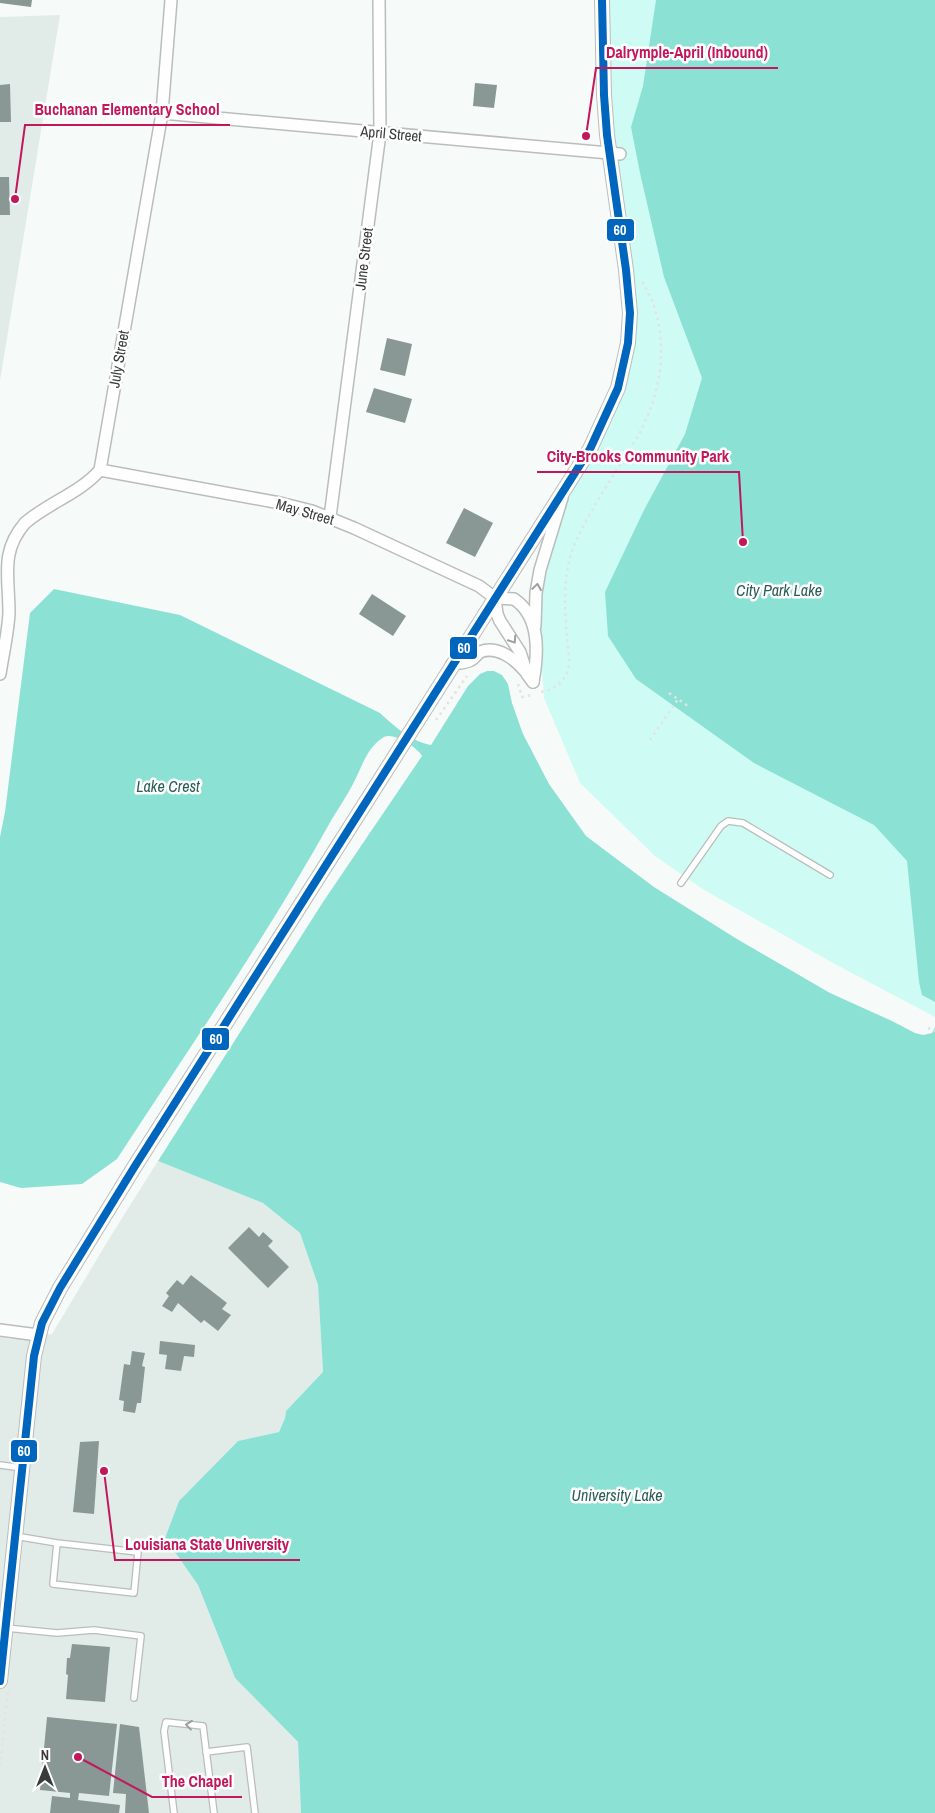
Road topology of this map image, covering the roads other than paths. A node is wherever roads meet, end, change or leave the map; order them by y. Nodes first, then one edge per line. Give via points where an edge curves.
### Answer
1 (171, 0) edge
2 (379, 0) edge
3 (602, 0) edge
4 (162, 114) junction
5 (380, 133) junction
6 (615, 154) junction
7 (100, 470) junction
8 (564, 491) junction
9 (330, 517) junction
10 (495, 598) junction
11 (534, 635) junction
12 (452, 664) junction
13 (0, 674) edge
14 (527, 674) junction
15 (830, 875) dead end
16 (681, 883) dead end
17 (0, 1330) edge
18 (38, 1335) junction
19 (0, 1465) edge
20 (22, 1468) junction
21 (15, 1536) junction
22 (57, 1543) junction
23 (6, 1628) junction
24 (1, 1662) edge
25 (4, 1684) edge
26 (134, 1698) dead end
27 (206, 1752) junction
28 (174, 1813) edge
29 (214, 1813) edge
30 (255, 1813) edge

1 - 4 street, July Street
2 - 5 street, June Street
3 - 6 street via 604,95
4 - 5 street, April Street
4 - 7 street, July Street
5 - 6 street, April Street
5 - 9 street, June Street
6 - 8 street via 630,313 628,343 609,411
7 - 9 street, May Street via 280,503
7 - 13 street via 86,483 26,522 6,547 4,567 9,612
8 - 10 street
11 -> 8 street via 540,570
9 - 10 street, May Street via 479,586
10 - 11 street, May Street via 514,599 520,603 530,618
10 - 12 street
10 -> 14 street via 497,614 520,652
11 - 14 street, May Street via 537,659 533,682
12 - 14 street via 470,661 488,650 510,656
12 - 18 street via 73,1264
15 - 16 lane via 748,825 732,820 721,826
17 - 18 street
18 - 20 street
19 - 20 lane
20 - 21 street
21 - 22 lane
21 - 23 street
22 - 22 lane via 138,1552 134,1592 53,1584
23 - 24 street
23 - 26 lane via 57,1633 94,1630 141,1636
24 - 25 street
27 -> 28 lane via 203,1726 166,1722 164,1731
27 - 29 lane
27 - 30 lane via 247,1747

